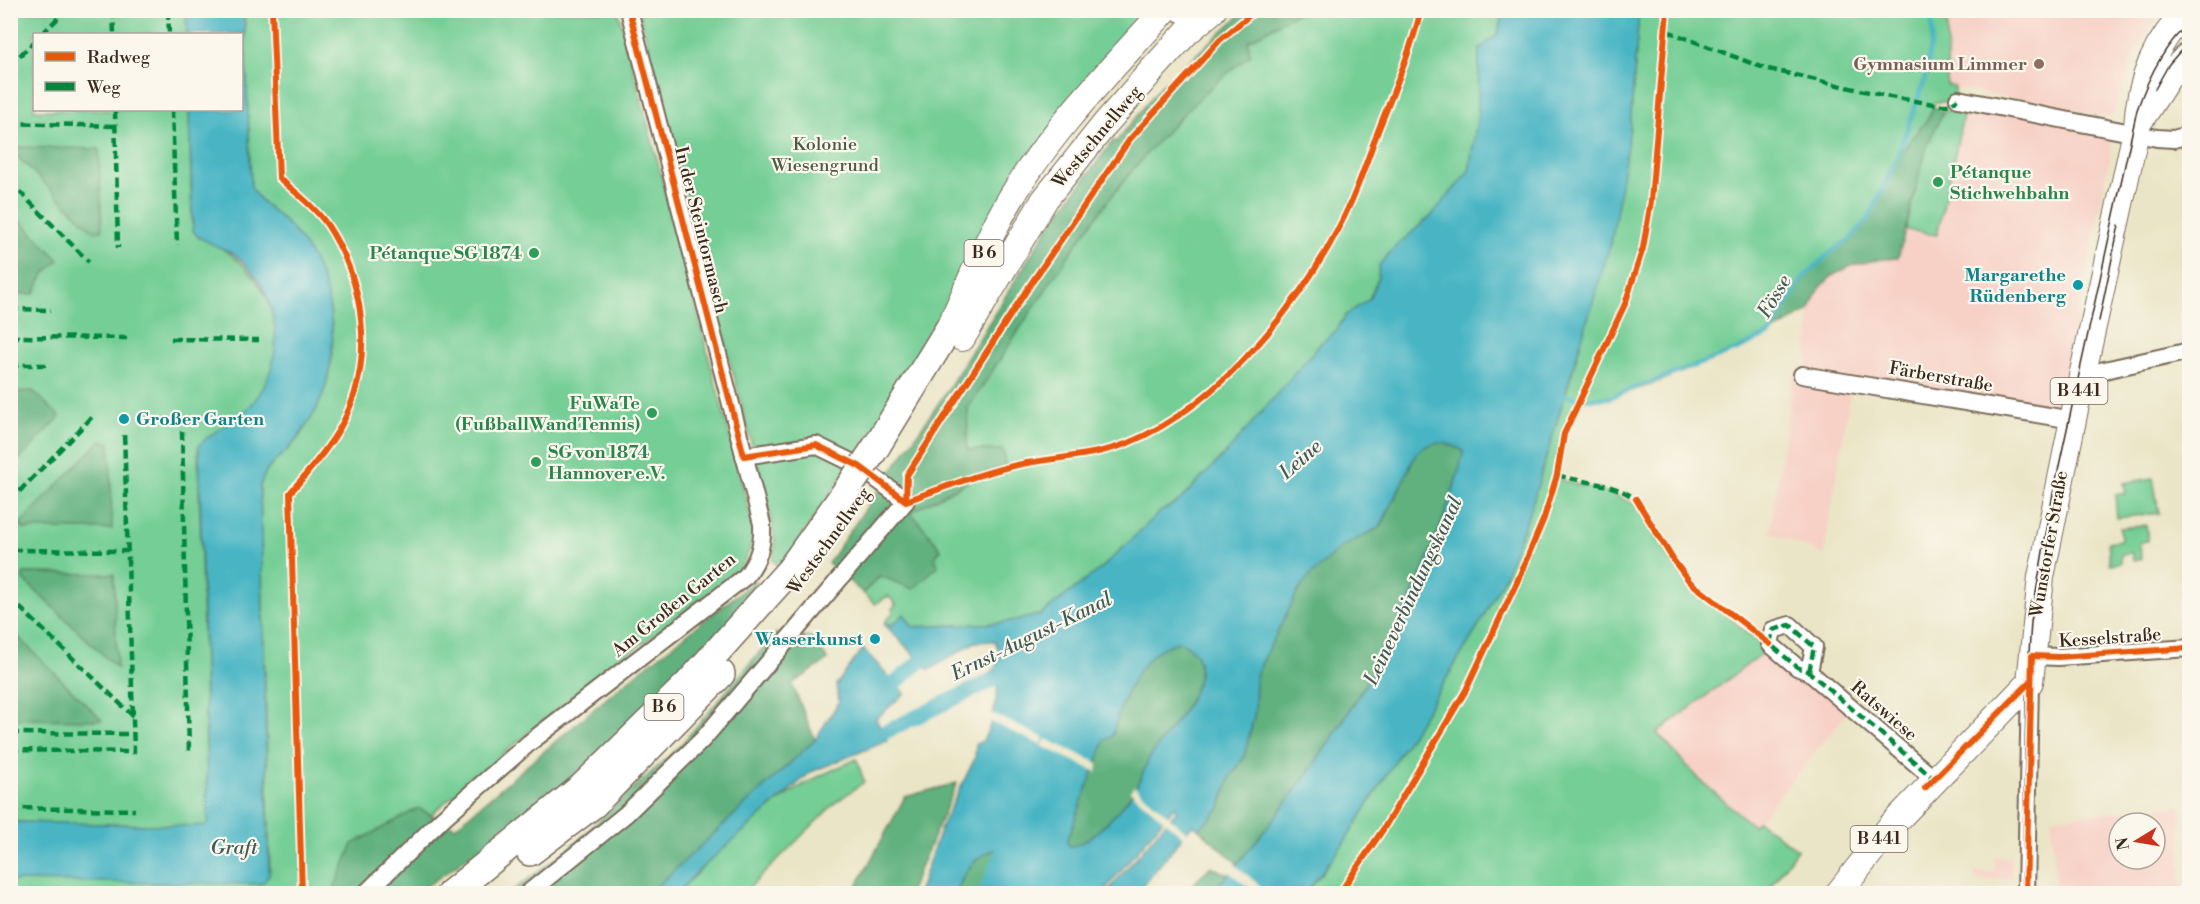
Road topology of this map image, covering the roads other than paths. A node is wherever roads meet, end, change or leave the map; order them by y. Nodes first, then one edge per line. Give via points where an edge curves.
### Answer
1 (629, 10) edge
2 (1154, 10) edge
3 (1165, 10) edge
4 (2188, 10) edge
5 (1200, 12) edge
6 (1141, 36) junction
7 (2190, 54) edge
8 (1958, 99) dead end
9 (2136, 130) junction
10 (2190, 134) edge
11 (955, 334) junction
12 (2190, 351) edge
13 (1802, 375) dead end
14 (2082, 375) junction
15 (2073, 420) junction
16 (744, 456) junction
17 (854, 494) junction
18 (2190, 648) edge
19 (2032, 656) junction
20 (1809, 672) dead end
21 (2030, 682) junction
22 (1934, 779) junction
23 (365, 894) edge
24 (450, 894) edge
25 (474, 894) edge
26 (527, 894) edge
27 (1838, 894) edge
28 (2026, 894) edge

1 - 16 street, In der Steintormasch
2 - 6 main road
3 - 6 main road, Westschnellweg / B 6
4 - 9 main road, Wunstorfer Straße / B 441 via 2154,56 2138,100
5 - 11 main road, Westschnellweg / B 6 via 1045,199
6 - 11 main road, Westschnellweg / B 6 via 1068,119 1004,210
7 - 9 main road, Wunstorfer Straße / B 441 via 2146,108
8 - 9 street
9 - 10 street via 2169,139
9 - 14 main road, Wunstorfer Straße / B 441
11 - 17 highway, Westschnellweg / B 6, bridge
12 - 14 street
13 - 15 street, Färberstraße
14 - 15 main road, Wunstorfer Straße / B 441
15 - 19 main road, Wunstorfer Straße / B 441 via 2041,577
16 - 23 street, Am Großen Garten via 763,541 756,563 746,576 529,743 443,818
16 - 26 street via 816,445 859,466 906,501 704,739 626,814
17 - 24 highway, Westschnellweg / B 6 via 688,684 582,787
17 - 25 highway, Westschnellweg / B 6 via 803,579 699,700 594,804
18 - 19 street, Kesselstraße
19 - 21 main road, Wunstorfer Straße / B 441
20 - 22 street, Ratswiese
21 - 22 main road, B 441
21 - 28 street
22 - 27 main road, B 441 via 1873,845

